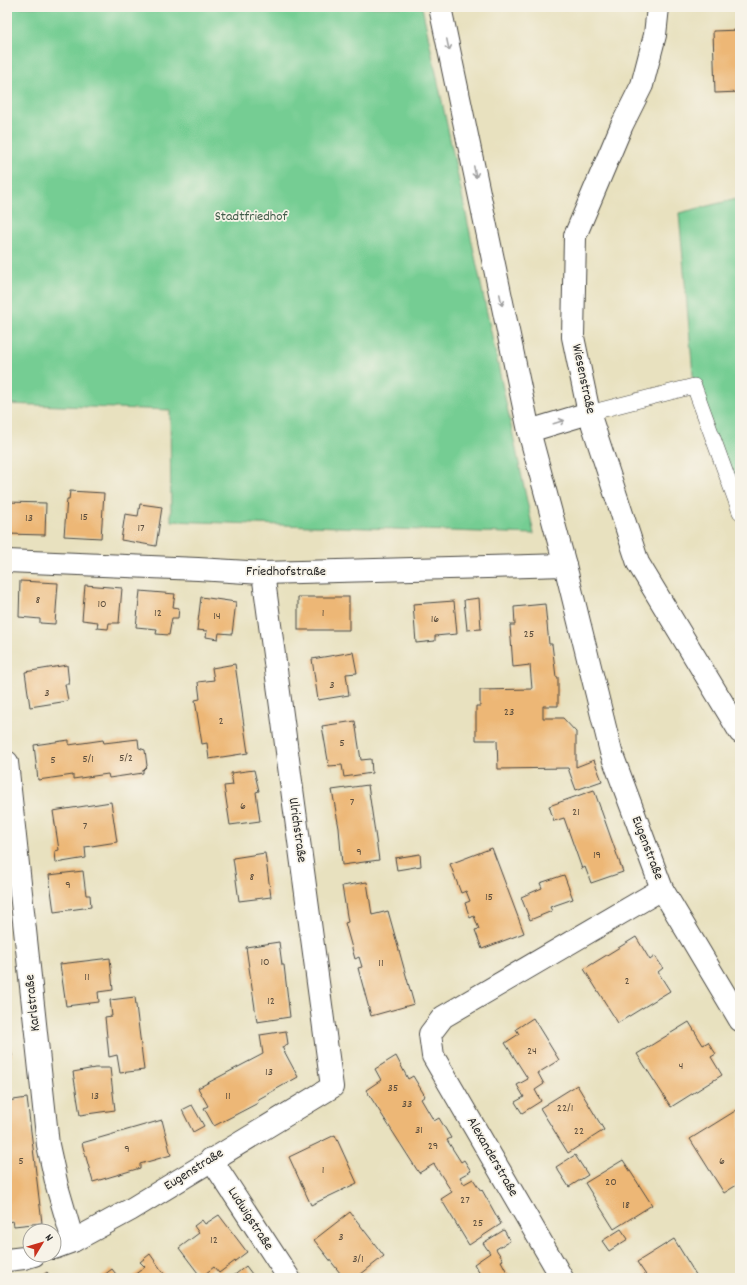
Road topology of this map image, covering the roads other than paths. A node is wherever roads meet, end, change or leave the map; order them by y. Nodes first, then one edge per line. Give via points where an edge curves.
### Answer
1 (440, 7) edge
2 (658, 7) edge
3 (589, 412) junction
4 (529, 431) junction
5 (740, 512) edge
6 (7, 561) edge
7 (565, 565) junction
8 (263, 573) junction
9 (740, 732) edge
10 (7, 762) edge
11 (662, 889) junction
12 (734, 998) edge
13 (740, 1020) edge
14 (430, 1034) joint
15 (332, 1087) joint
16 (211, 1159) junction
17 (64, 1244) edge
18 (22, 1258) edge
19 (7, 1260) edge
20 (289, 1278) edge
21 (562, 1278) edge

1 -> 4 street, Eugenstraße
2 - 3 street, Wiesenstraße via 656,35 642,85 622,125 575,236 573,337
4 -> 3 street
3 - 5 lane via 694,386
3 - 9 street, Wiesenstraße via 638,563
4 - 7 street, Eugenstraße
6 - 8 street, Friedhofstraße
7 - 8 street, Friedhofstraße
7 - 11 street, Eugenstraße via 610,752
8 - 15 street, Ulrichstraße
10 - 17 street, Karlstraße via 48,1145 57,1186
11 - 12 street
11 - 14 street, Eugenstraße via 443,1017
12 - 13 street
14 - 21 street, Alexanderstraße via 433,1056
15 - 16 street, Eugenstraße
16 - 17 street, Eugenstraße via 130,1210
16 - 20 street, Ludwigstraße
18 - 19 street

